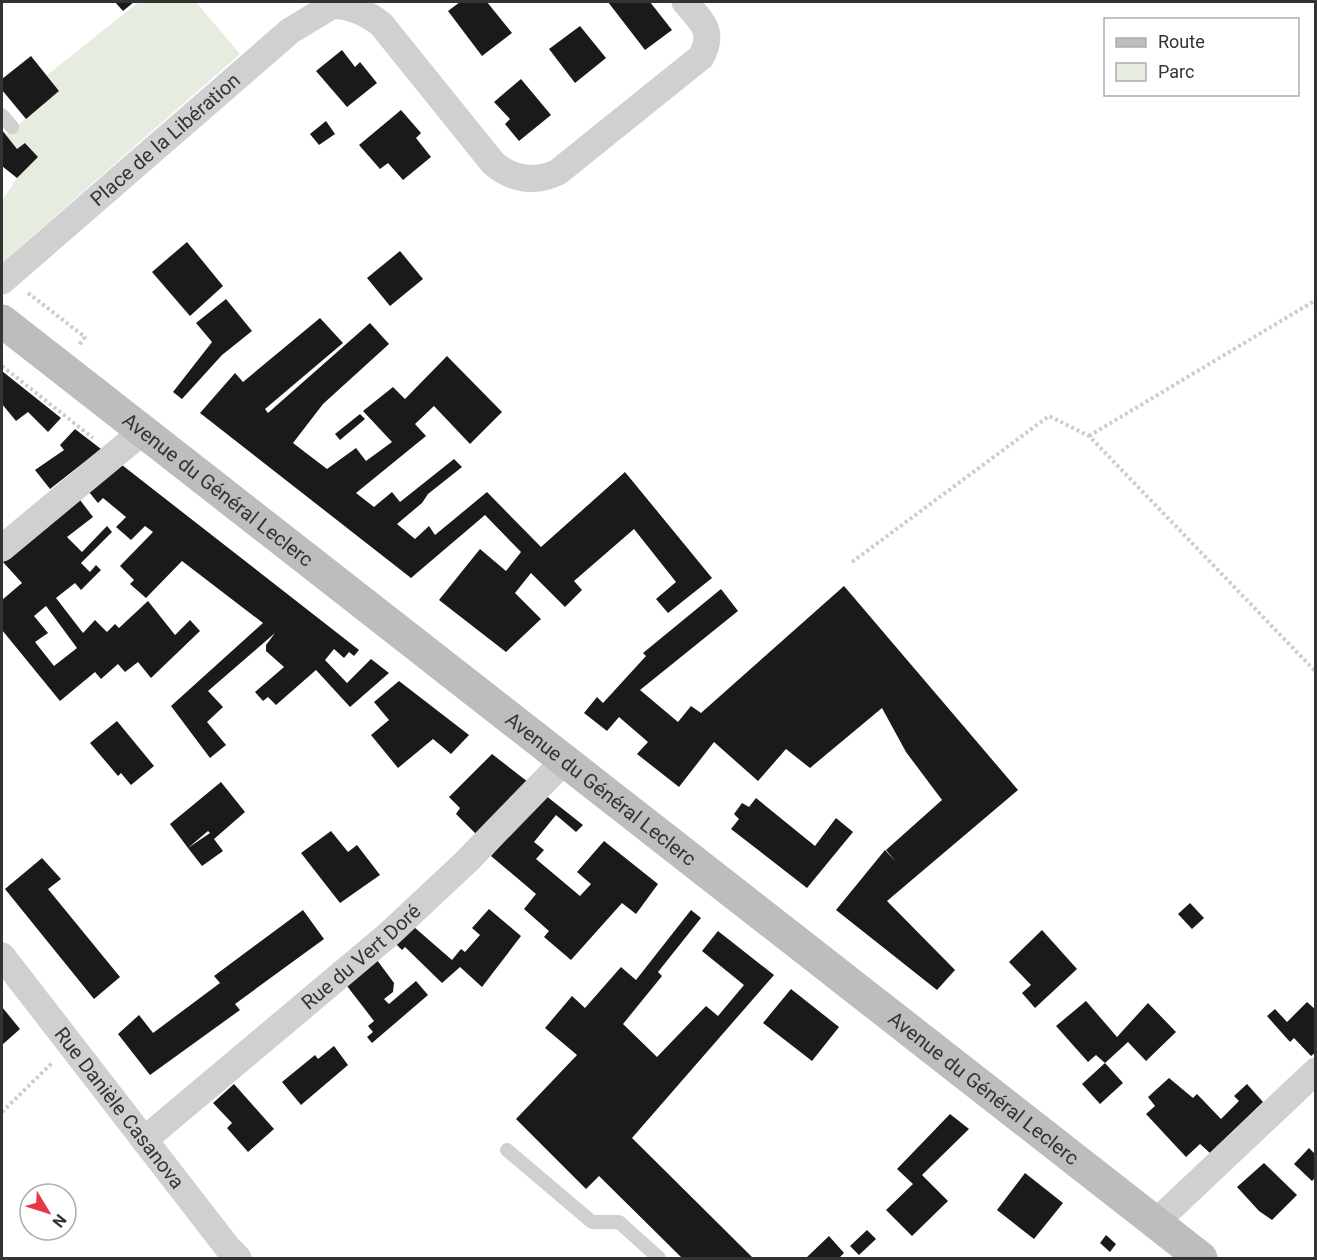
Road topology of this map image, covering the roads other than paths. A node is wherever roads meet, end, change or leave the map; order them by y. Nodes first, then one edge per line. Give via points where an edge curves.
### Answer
1 (685, 2) edge
2 (331, 4) edge
3 (2, 115) edge
4 (12, 127) dead end
5 (2, 281) edge
6 (2, 321) edge
7 (142, 432) junction
8 (2, 548) edge
9 (565, 760) junction
10 (2, 956) edge
11 (1316, 1071) edge
12 (144, 1140) junction
13 (507, 1150) dead end
14 (1156, 1222) junction
15 (238, 1258) edge
16 (656, 1258) edge
17 (1202, 1258) edge

1 - 2 street via 705,27 708,43 701,57 558,172 530,179 503,172 493,163 381,24 356,9
2 - 5 street, Place de la Libération via 290,31
3 - 4 lane
6 - 7 main road, Avenue du Général Leclerc
7 - 8 street
7 - 9 main road, Avenue du Général Leclerc
9 - 12 street, Rue du Vert Doré via 388,935
9 - 14 main road, Avenue du Général Leclerc
10 - 12 street, Rue Danièle Casanova
11 - 14 street
12 - 15 street, Rue Danièle Casanova
13 - 16 lane via 592,1222 619,1222
14 - 17 main road, Avenue du Général Leclerc

